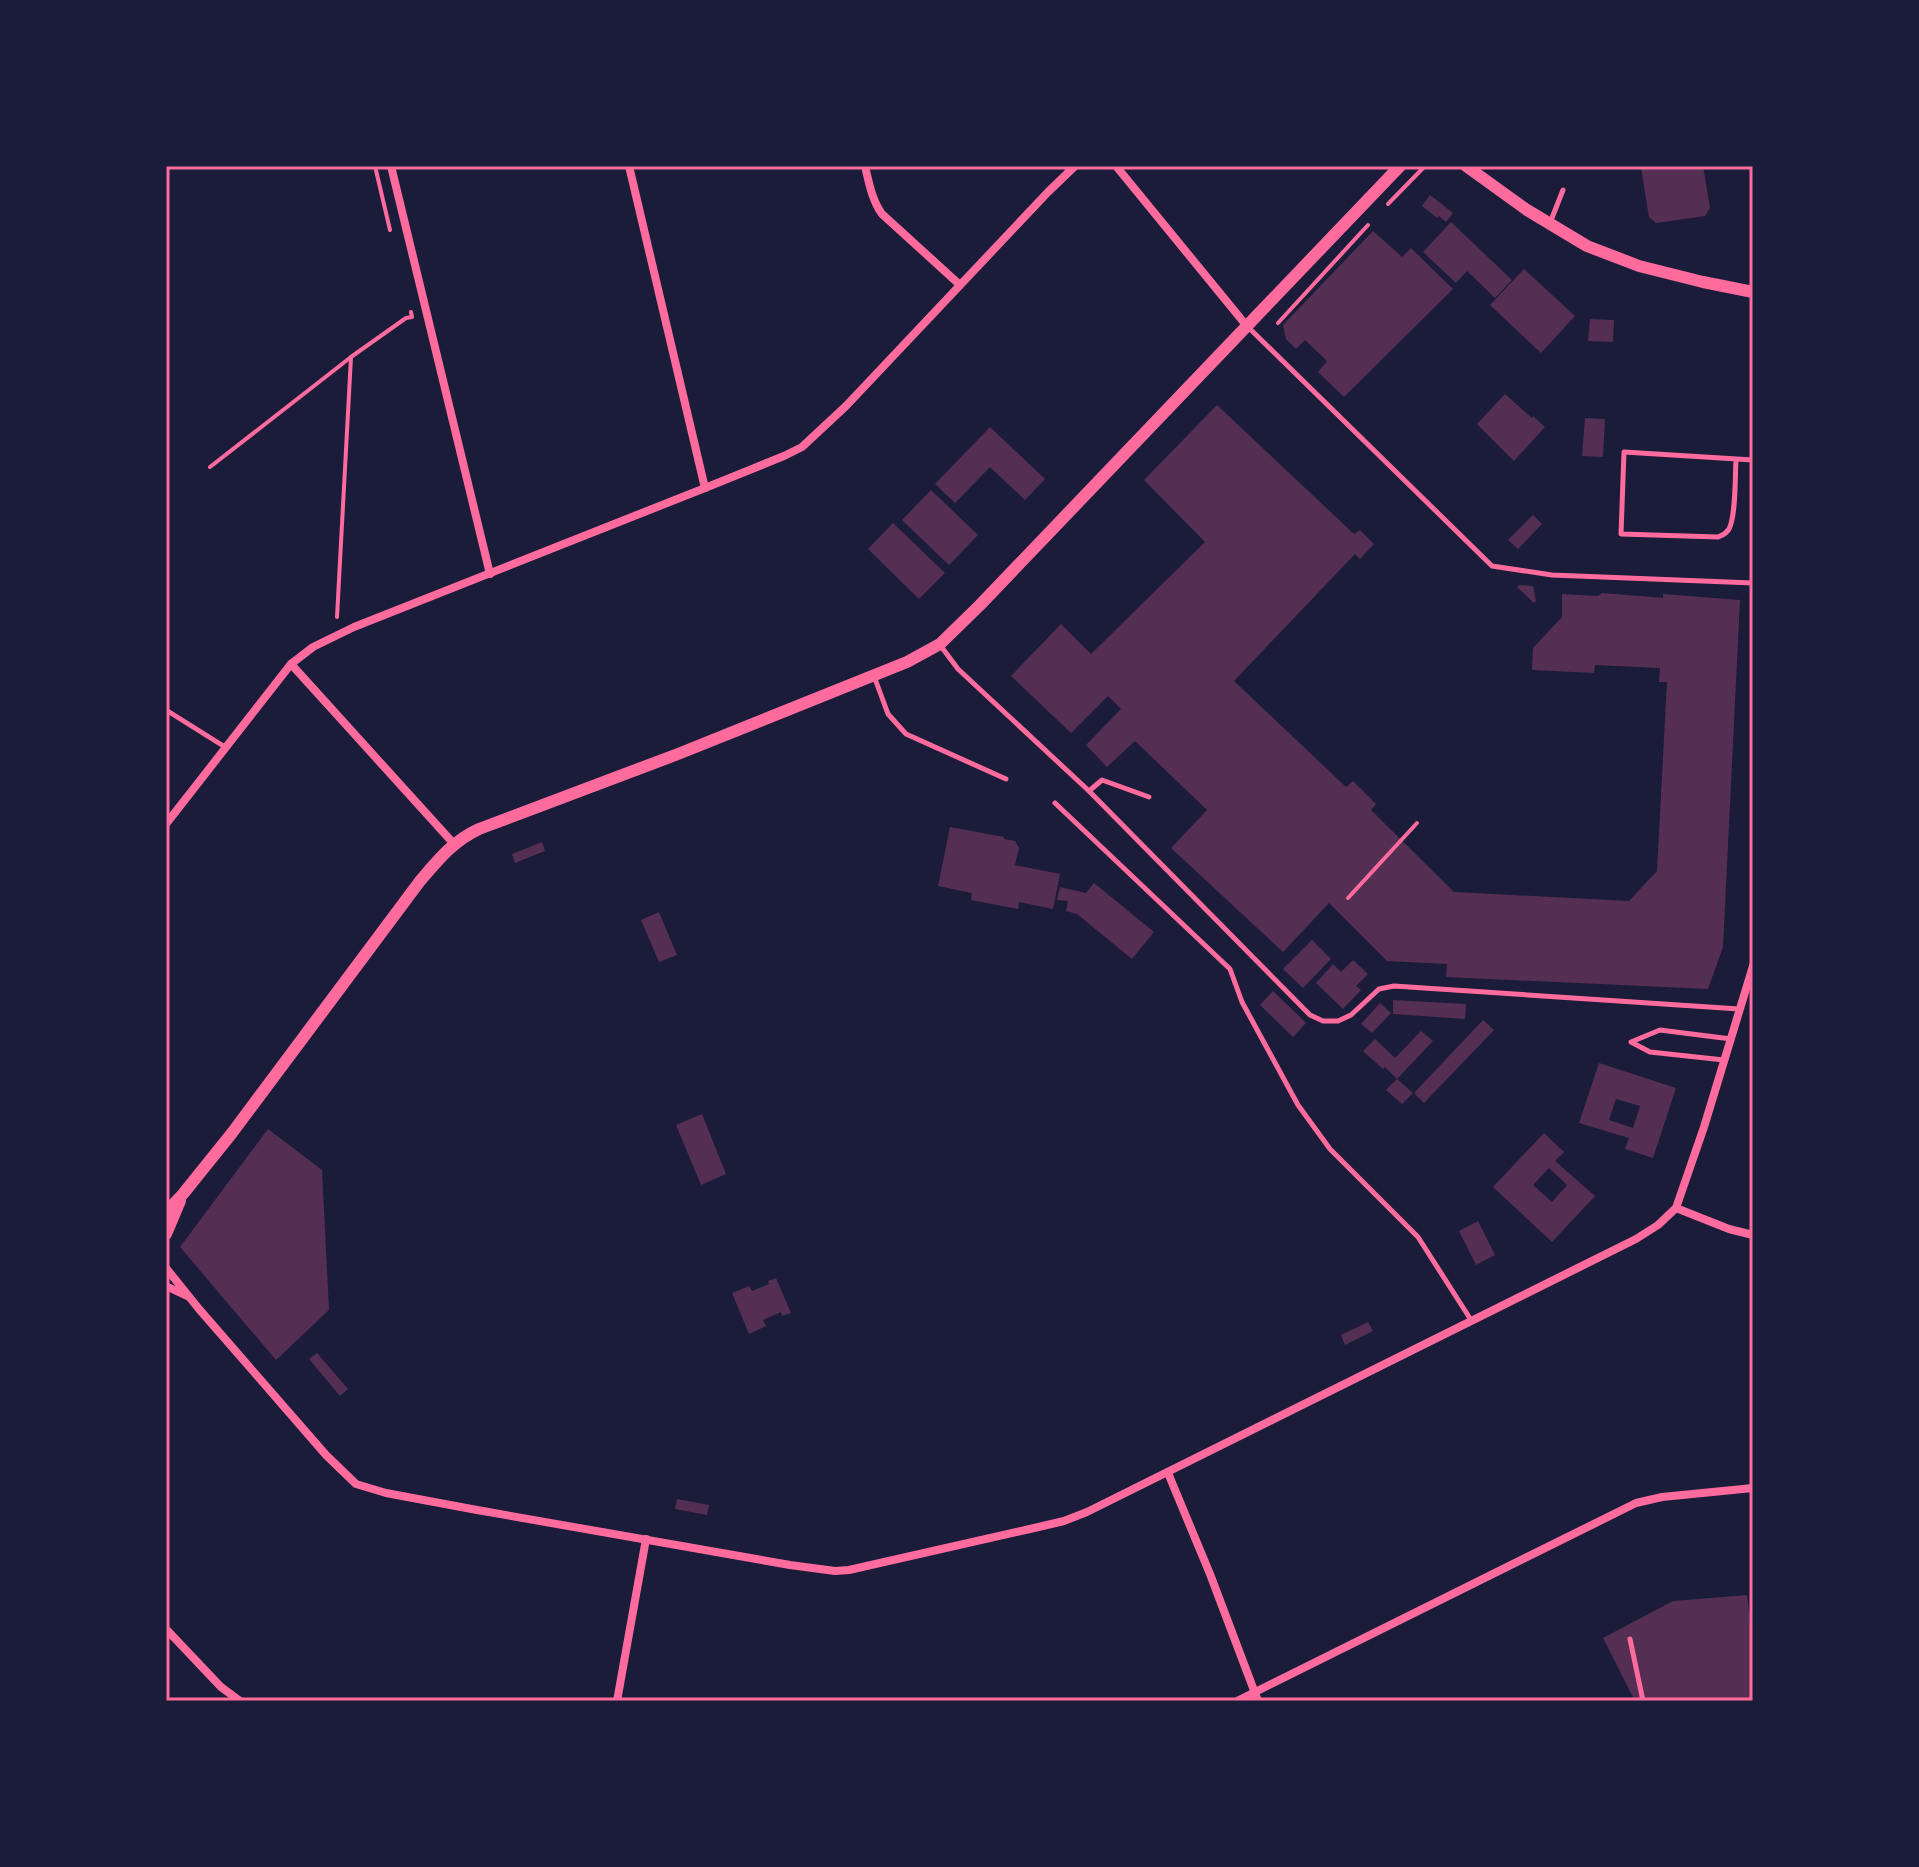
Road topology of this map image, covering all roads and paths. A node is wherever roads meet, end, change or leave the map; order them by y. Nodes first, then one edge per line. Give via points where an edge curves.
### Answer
1 (375, 166) edge
2 (391, 166) edge
3 (629, 166) edge
4 (865, 166) edge
5 (1075, 166) edge
6 (1116, 166) edge
7 (1400, 166) edge
8 (1425, 166) edge
9 (1466, 166) edge
10 (1563, 190) dead end
11 (1380, 212) dead end
12 (1370, 223) dead end
13 (1550, 224) junction
14 (393, 241) dead end
15 (960, 285) junction
16 (1753, 292) edge
17 (408, 301) dead end
18 (1278, 323) dead end
19 (1246, 325) junction
20 (351, 357) junction
21 (1736, 459) junction
22 (1753, 460) edge
23 (210, 467) dead end
24 (705, 488) junction
25 (490, 574) junction
26 (1753, 583) edge
27 (337, 617) dead end
28 (940, 644) junction
29 (291, 664) junction
30 (874, 675) junction
31 (166, 710) edge
32 (225, 747) junction
33 (1006, 779) dead end
34 (1089, 791) junction
35 (1149, 797) dead end
36 (1055, 803) dead end
37 (1417, 823) dead end
38 (166, 824) edge
39 (454, 844) junction
40 (1348, 898) dead end
41 (1753, 966) edge
42 (1740, 1009) junction
43 (1731, 1039) junction
44 (1724, 1060) junction
45 (183, 1194) junction
46 (1676, 1208) junction
47 (166, 1212) edge
48 (166, 1234) edge
49 (1753, 1235) edge
50 (166, 1268) edge
51 (166, 1286) edge
52 (191, 1298) junction
53 (1472, 1321) junction
54 (1168, 1473) junction
55 (1753, 1488) edge
56 (646, 1539) junction
57 (166, 1629) edge
58 (1630, 1639) dead end
59 (1256, 1697) edge
60 (240, 1701) edge
61 (617, 1701) edge
62 (1237, 1701) edge
63 (1643, 1701) edge

1 - 14 path
2 - 25 street
3 - 24 street
4 - 15 street via 882,214
5 - 15 street
6 - 19 street
7 - 19 street
8 - 11 path
9 - 13 street
10 - 13 lane
12 - 18 path
13 - 16 street via 1587,246 1639,266
15 - 24 street via 802,447
17 - 20 path via 412,317
19 - 26 lane via 1492,566 1552,575
19 - 28 street
20 - 23 path
20 - 27 path
21 - 21 lane via 1624,452 1621,534 1724,534 1732,517
21 - 22 lane
24 - 25 street
25 - 29 street via 354,627
28 - 30 street
28 - 34 lane via 958,669
29 - 32 street
29 - 39 street
30 - 33 lane via 888,714 906,734
30 - 39 street via 479,829
31 - 32 lane
32 - 38 street
34 - 35 lane via 1102,780
34 - 42 lane via 1310,1015 1323,1021 1351,1015 1379,989 1394,986
36 - 53 lane via 1230,969 1242,1002 1298,1105 1330,1149 1418,1237
37 - 40 path
39 - 45 street via 420,881
41 - 42 street
42 - 43 street
43 - 44 street
43 - 44 lane via 1660,1030 1631,1042 1650,1052
44 - 46 street
45 - 47 street
45 - 48 street
46 - 49 street
46 - 53 street via 1636,1239
50 - 52 street
51 - 52 street
52 - 56 street via 356,1484
53 - 54 street
54 - 56 street via 1064,1521 849,1570
54 - 59 street
55 - 59 street via 1636,1503
56 - 61 street
57 - 60 street
58 - 63 lane
59 - 62 street

